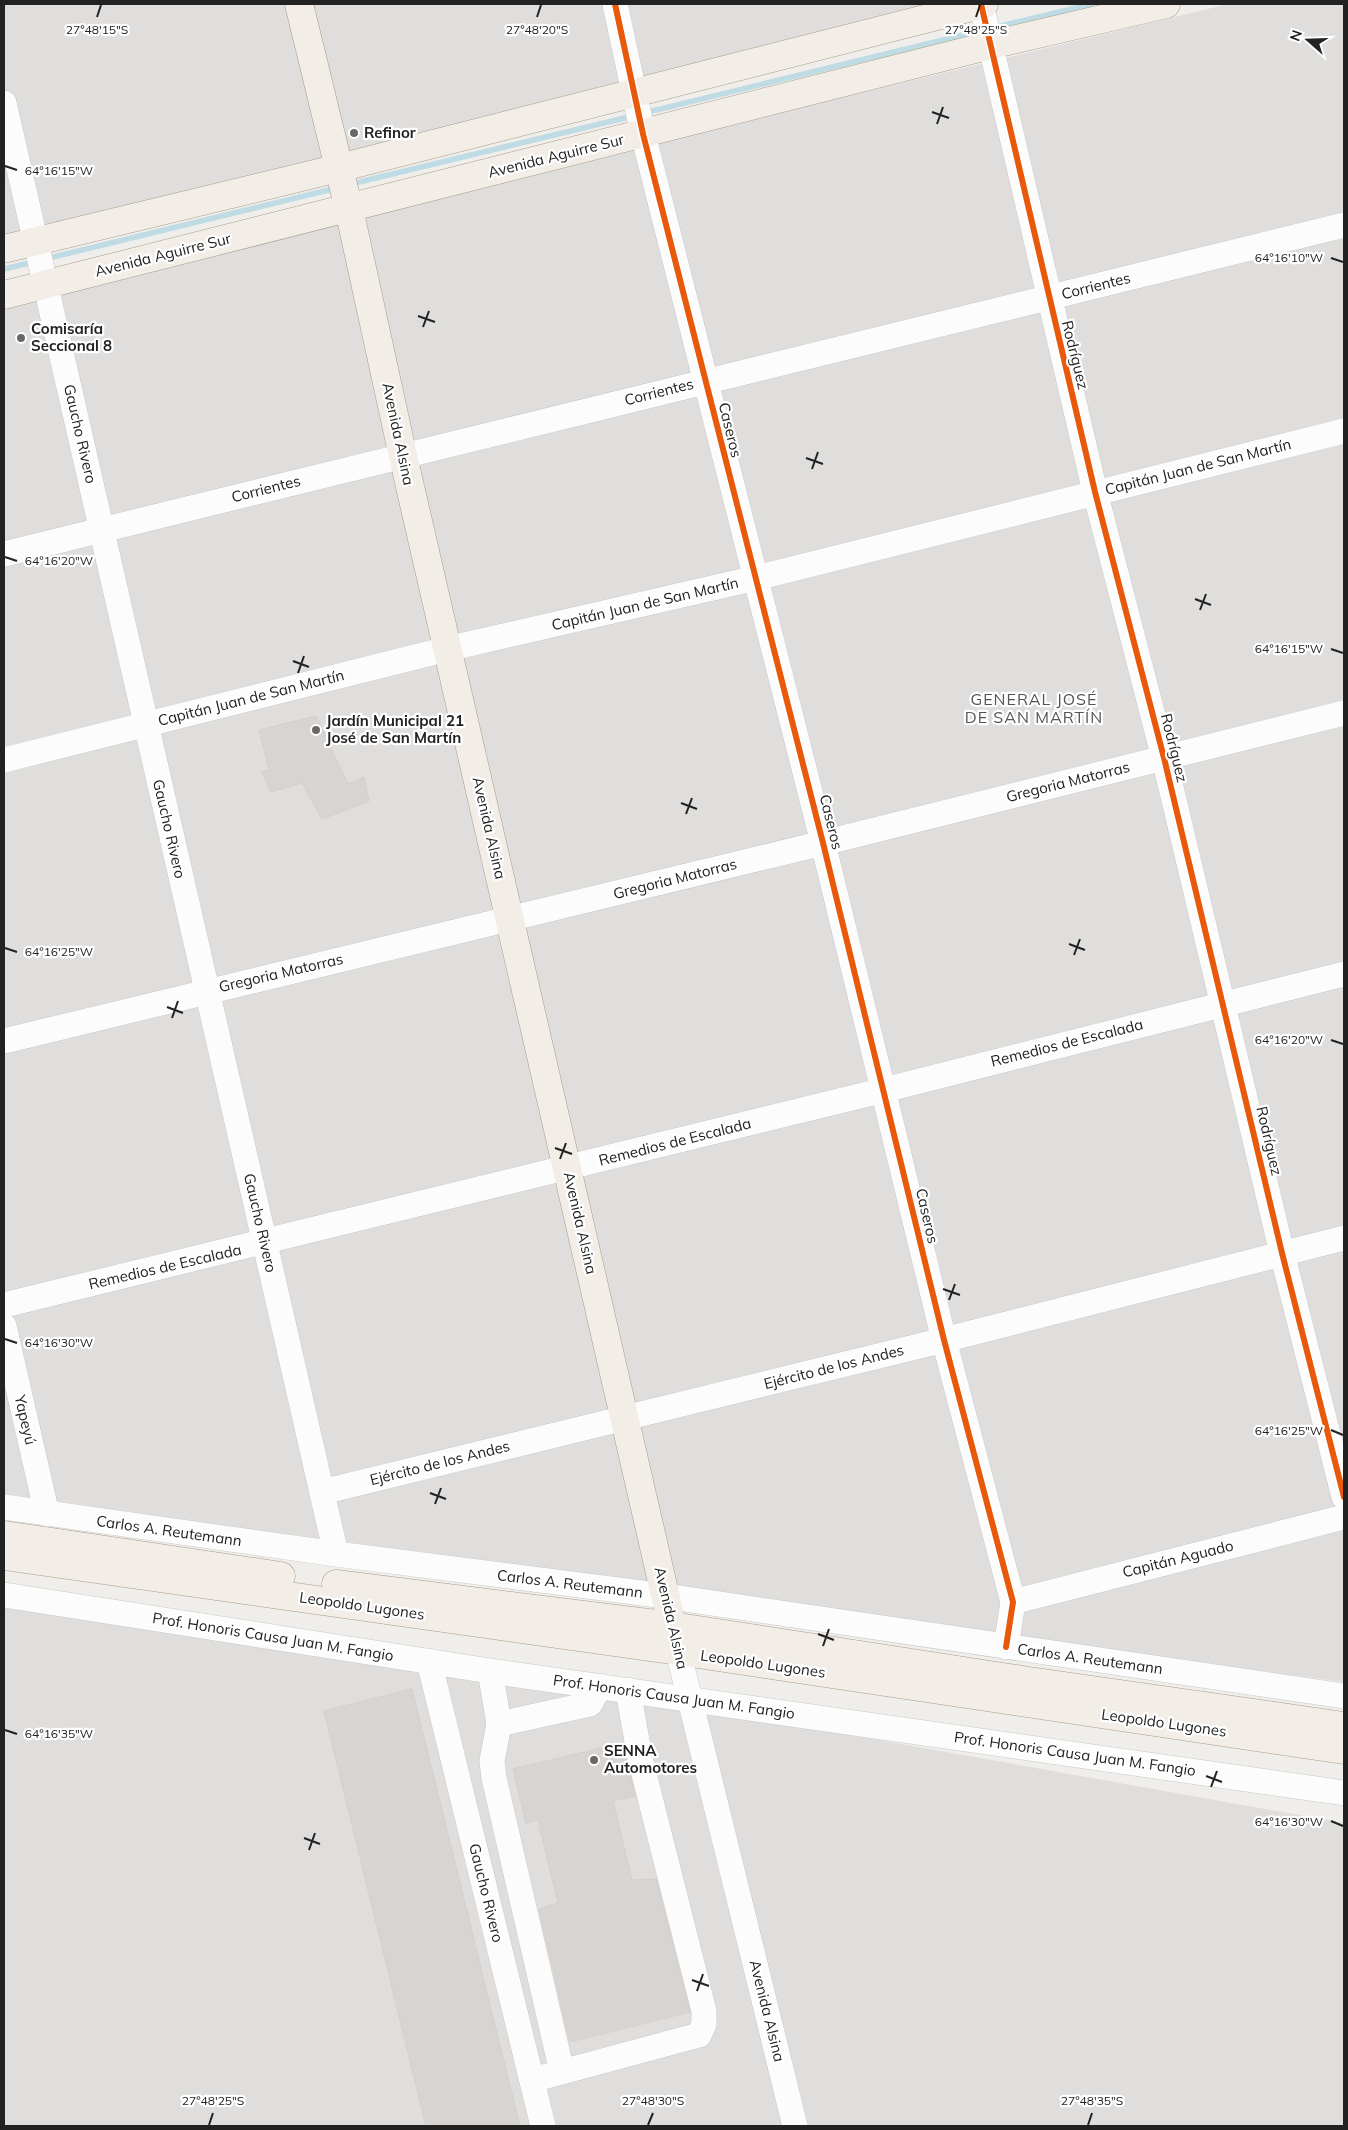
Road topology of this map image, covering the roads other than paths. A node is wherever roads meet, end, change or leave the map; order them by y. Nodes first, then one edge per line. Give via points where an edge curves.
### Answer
1 (300, 4) edge
2 (615, 4) edge
3 (1166, 4) edge
4 (985, 19) edge
5 (635, 92) junction
6 (4, 103) edge
7 (642, 134) junction
8 (344, 189) junction
9 (1344, 225) edge
10 (4, 249) edge
11 (41, 263) junction
12 (4, 295) edge
13 (1048, 298) junction
14 (704, 380) junction
15 (1344, 431) edge
16 (403, 456) junction
17 (1095, 492) junction
18 (102, 529) junction
19 (4, 554) edge
20 (756, 578) junction
21 (447, 650) junction
22 (1344, 713) edge
23 (145, 724) junction
24 (1164, 758) junction
25 (4, 760) edge
26 (823, 843) junction
27 (511, 919) junction
28 (1344, 974) edge
29 (207, 990) junction
30 (1223, 1004) junction
31 (4, 1041) edge
32 (884, 1090) junction
33 (568, 1168) junction
34 (1344, 1238) edge
35 (265, 1243) junction
36 (1282, 1253) junction
37 (4, 1305) edge
38 (4, 1326) edge
39 (944, 1340) junction
40 (625, 1418) junction
41 (322, 1492) junction
42 (1344, 1497) edge
43 (4, 1507) edge
44 (47, 1514) junction
45 (1344, 1517) edge
46 (4, 1535) edge
47 (336, 1554) junction
48 (4, 1556) edge
49 (4, 1595) edge
50 (666, 1596) junction
51 (1012, 1602) junction
52 (675, 1638) junction
53 (1006, 1648) junction
54 (429, 1661) junction
55 (490, 1671) junction
56 (600, 1686) junction
57 (628, 1690) junction
58 (1344, 1696) edge
59 (690, 1700) junction
60 (499, 1724) junction
61 (1344, 1726) edge
62 (1344, 1750) edge
63 (494, 1778) junction
64 (460, 1787) junction
65 (1344, 1793) edge
66 (562, 2072) junction
67 (532, 2080) junction
68 (543, 2126) edge
69 (795, 2126) edge

1 - 8 main road, Avenida Alsina
2 - 5 street, Caseros
3 - 4 main road, Avenida Aguirre Sur
4 - 5 main road, Avenida Aguirre Sur
4 - 7 main road, Avenida Aguirre Sur
4 - 13 street, Rodríguez
5 - 7 street, Caseros
5 - 8 main road, Avenida Aguirre Sur
6 - 11 street, Gaucho Rivero
7 - 8 main road, Avenida Aguirre Sur
7 - 14 street, Caseros
8 - 11 main road, Avenida Aguirre Sur
8 - 11 main road, Avenida Aguirre Sur
8 - 16 main road, Avenida Alsina
9 - 13 street, Corrientes
10 - 11 main road, Avenida Aguirre Sur
11 - 12 main road, Avenida Aguirre Sur
11 - 18 street, Gaucho Rivero
13 - 14 street, Corrientes
13 - 17 street, Rodríguez
14 - 16 street, Corrientes
14 - 20 street, Caseros
15 - 17 street, Capitán Juan de San Martín
16 - 18 street, Corrientes
16 - 21 main road, Avenida Alsina
17 - 20 street, Capitán Juan de San Martín
17 - 24 street, Rodríguez
18 - 19 street, Corrientes
18 - 23 street, Gaucho Rivero
20 - 21 street, Capitán Juan de San Martín
20 - 26 street, Caseros
21 - 23 street, Capitán Juan de San Martín
21 - 27 main road, Avenida Alsina
22 - 24 street, Gregoria Matorras
23 - 25 street, Capitán Juan de San Martín
23 - 29 street, Gaucho Rivero
24 - 26 street, Gregoria Matorras
24 - 30 street, Rodríguez
26 - 27 street, Gregoria Matorras
26 - 32 street, Caseros
27 - 29 street, Gregoria Matorras
27 - 33 main road, Avenida Alsina
28 - 30 street, Remedios de Escalada
29 - 31 street, Gregoria Matorras
29 - 35 street, Gaucho Rivero
30 - 32 street, Remedios de Escalada
30 - 36 street, Rodríguez
32 - 33 street, Remedios de Escalada
32 - 39 street, Caseros
33 - 35 street, Remedios de Escalada
33 - 40 main road, Avenida Alsina
34 - 36 street, Ejército de los Andes
35 - 37 street, Remedios de Escalada
35 - 41 street, Gaucho Rivero
36 - 39 street, Ejército de los Andes
36 - 42 street, Rodríguez
38 - 44 street, Yapeyú
39 - 40 street, Ejército de los Andes
39 - 51 street, Caseros
40 - 41 street, Ejército de los Andes
40 - 50 main road, Avenida Alsina
41 - 47 street, Gaucho Rivero
43 - 44 street, Carlos A. Reutemann
44 - 47 street, Carlos A. Reutemann
45 - 51 street, Capitán Aguado
46 - 52 main road, Leopoldo Lugones via 340,1584
47 - 50 street, Carlos A. Reutemann
48 - 52 main road, Leopoldo Lugones
49 - 54 street, Prof. Honoris Causa Juan M. Fangio
50 - 52 main road, Avenida Alsina
50 - 53 street, Carlos A. Reutemann
51 - 53 street, Caseros
52 - 59 street, Avenida Alsina
52 - 61 main road, Leopoldo Lugones via 1029,1681
52 - 62 main road, Leopoldo Lugones
53 - 58 street, Carlos A. Reutemann
54 - 55 street, Prof. Honoris Causa Juan M. Fangio
54 - 64 street, Gaucho Rivero
55 - 56 street, Prof. Honoris Causa Juan M. Fangio
55 - 60 street
56 - 57 street, Prof. Honoris Causa Juan M. Fangio
56 - 60 street via 590,1704
57 - 59 street, Prof. Honoris Causa Juan M. Fangio
57 - 66 street via 640,1758 704,2011 704,2024 699,2035
59 - 65 street, Prof. Honoris Causa Juan M. Fangio
59 - 69 street, Avenida Alsina
60 - 63 street via 492,1760
63 - 64 street
63 - 66 street
64 - 67 street, Gaucho Rivero
66 - 67 street
67 - 68 street, Gaucho Rivero

